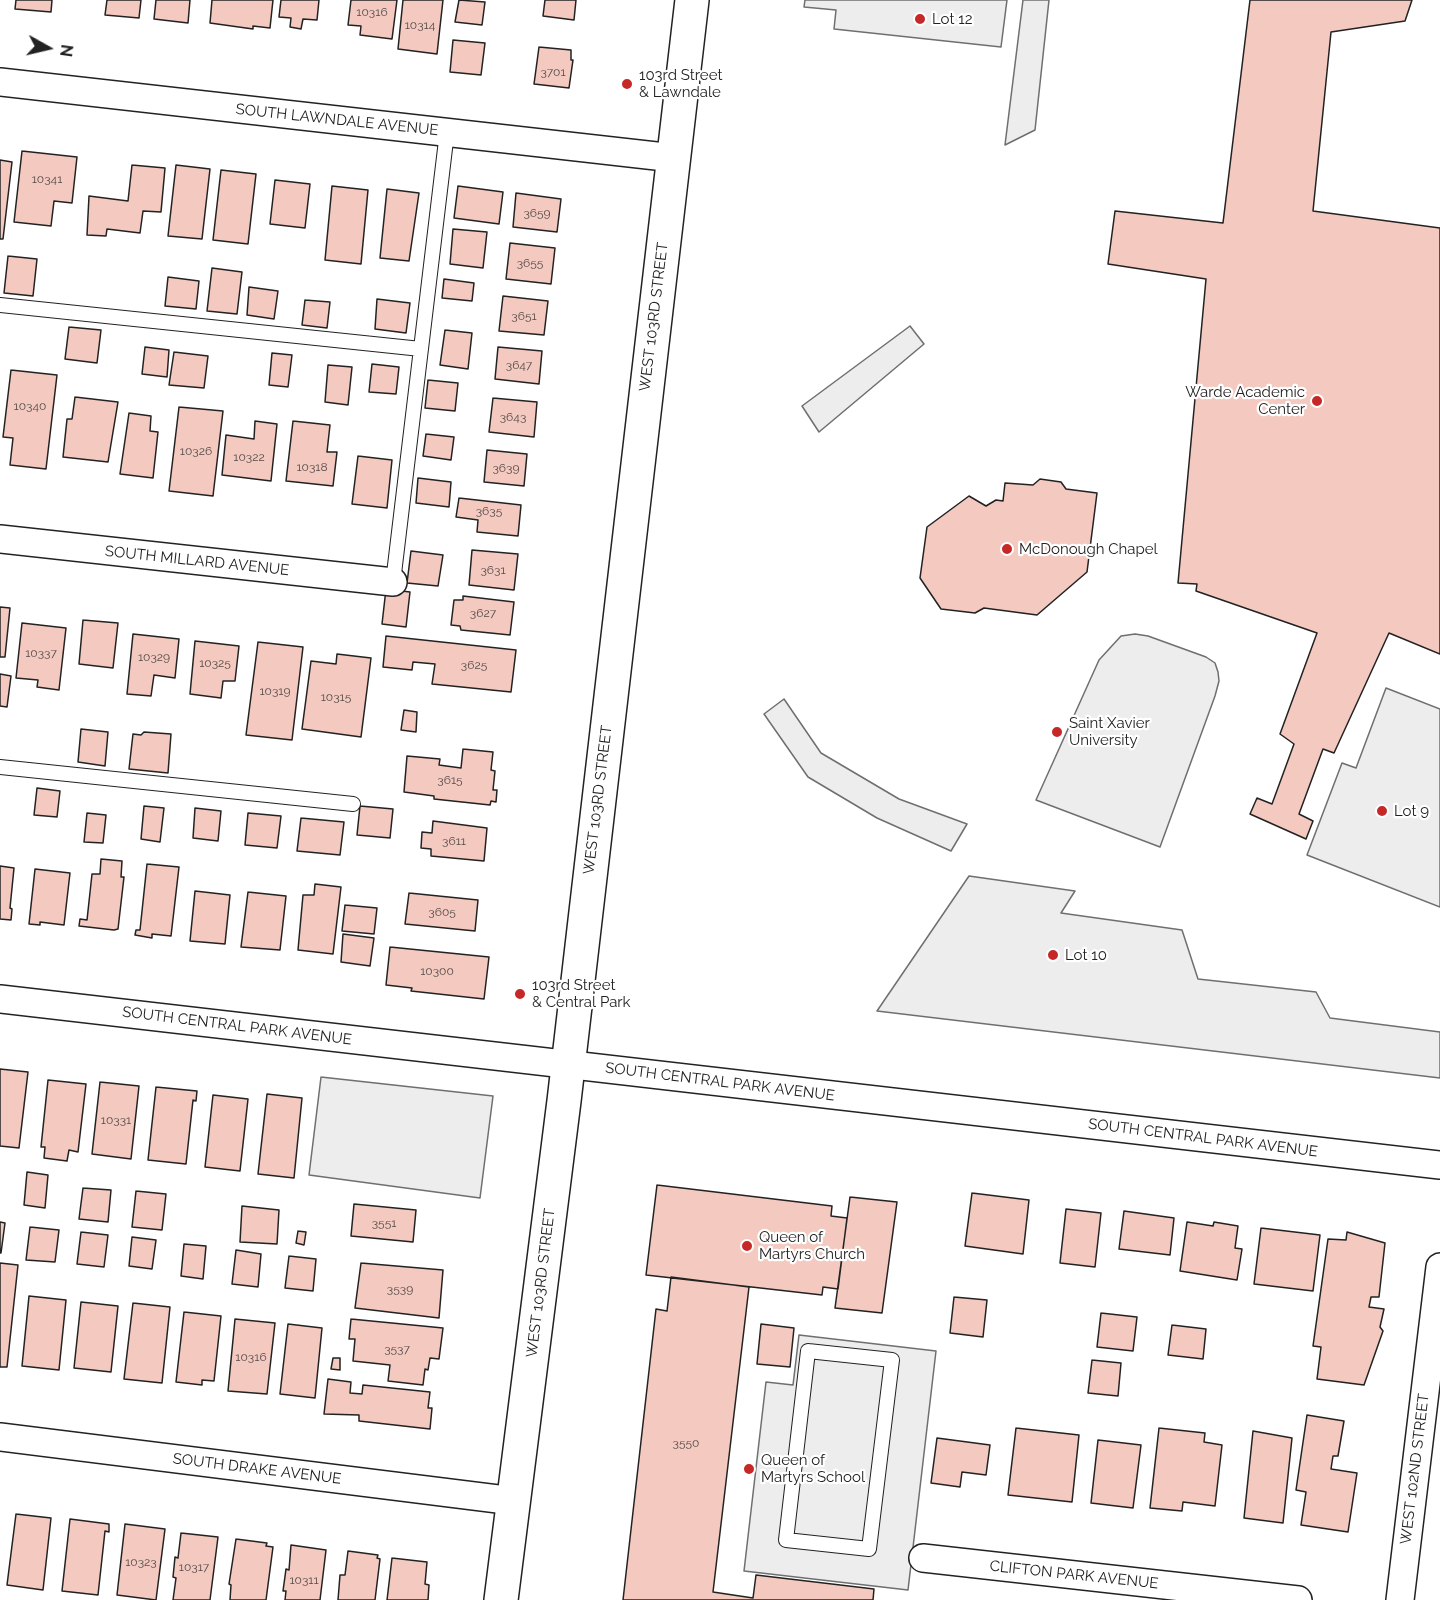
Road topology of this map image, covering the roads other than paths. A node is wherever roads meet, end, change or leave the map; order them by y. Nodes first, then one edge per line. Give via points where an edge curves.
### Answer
1 (692, 0) edge
2 (0, 82) edge
3 (447, 132) junction
4 (674, 158) junction
5 (0, 304) edge
6 (421, 349) junction
7 (0, 539) edge
8 (393, 582) joint
9 (0, 766) edge
10 (353, 804) dead end
11 (0, 999) edge
12 (568, 1064) junction
13 (1440, 1165) edge
14 (1440, 1267) edge
15 (0, 1437) edge
16 (514, 1500) junction
17 (870, 1549) joint
18 (923, 1558) dead end
19 (501, 1600) edge
20 (1298, 1600) edge
21 (1400, 1600) edge

1 - 4 main road, WEST 103RD STREET
2 - 3 street, SOUTH LAWNDALE AVENUE
3 - 4 street, SOUTH LAWNDALE AVENUE
3 - 6 lane
4 - 12 main road, WEST 103RD STREET
5 - 6 lane
6 - 8 lane
7 - 8 street, SOUTH MILLARD AVENUE
9 - 10 lane
11 - 12 street, SOUTH CENTRAL PARK AVENUE
12 - 13 street, SOUTH CENTRAL PARK AVENUE
12 - 16 main road, WEST 103RD STREET
14 - 21 street, WEST 102ND STREET
15 - 16 street, SOUTH DRAKE AVENUE
16 - 19 main road, WEST 103RD STREET
17 - 17 lane via 891,1360 808,1351 786,1540
18 - 20 street, CLIFTON PARK AVENUE

